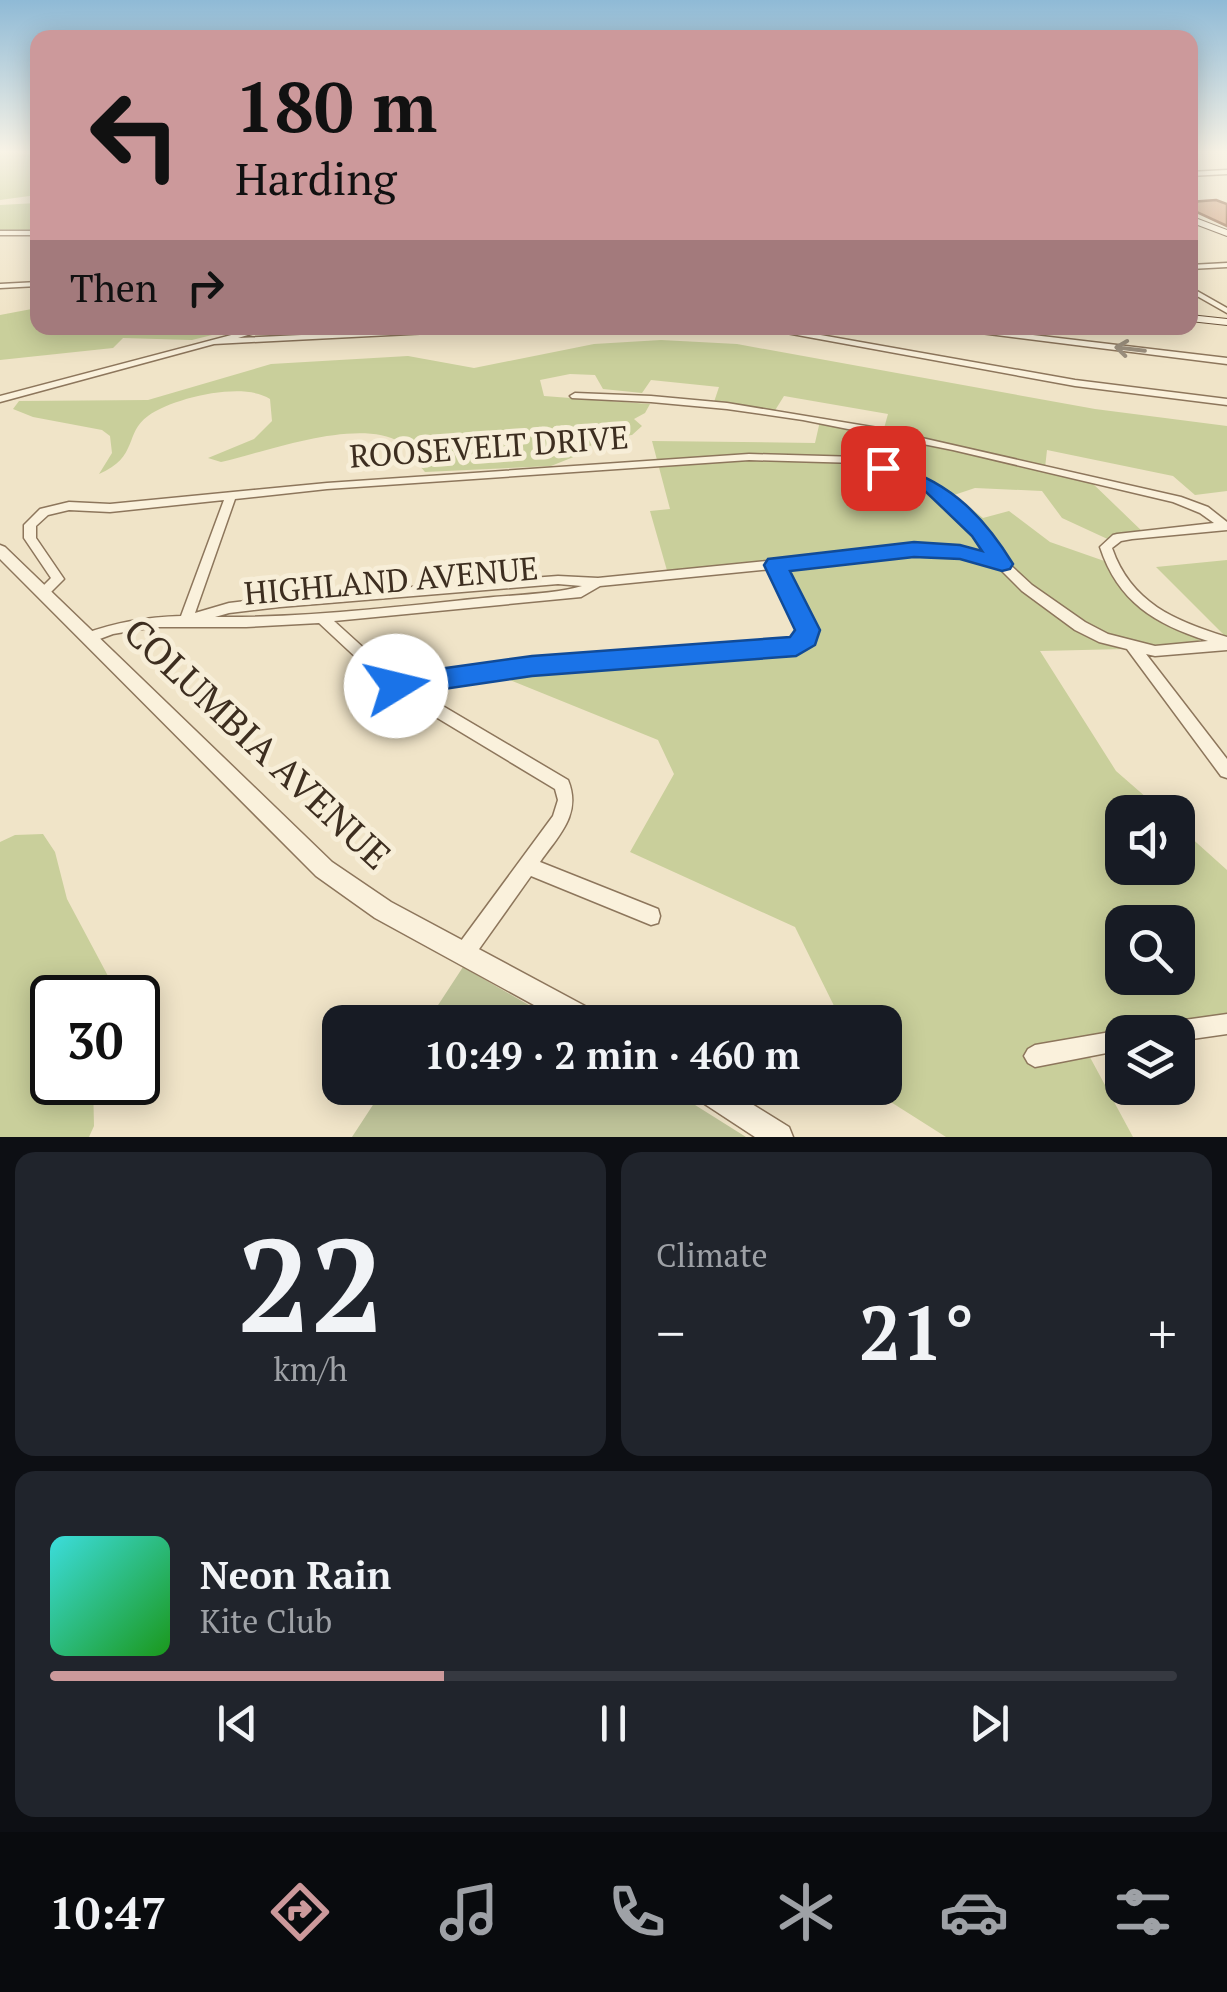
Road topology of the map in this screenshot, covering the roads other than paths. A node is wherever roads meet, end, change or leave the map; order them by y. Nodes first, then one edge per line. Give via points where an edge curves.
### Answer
1 (1198, 221) edge
2 (0, 233) edge
3 (30, 233) edge
4 (1227, 233) edge
5 (1198, 263) edge
6 (1227, 265) edge
7 (1198, 266) edge
8 (1204, 266) junction
9 (30, 282) edge
10 (0, 284) edge
11 (1198, 294) edge
12 (1227, 310) edge
13 (1198, 319) edge
14 (1227, 322) edge
15 (238, 335) edge
16 (349, 335) edge
17 (809, 335) edge
18 (1004, 335) edge
19 (1011, 336) joint
20 (210, 342) junction
21 (1227, 361) edge
22 (575, 396) dead end
23 (0, 399) edge
24 (1227, 402) edge
25 (231, 496) junction
26 (1226, 526) edge
27 (0, 550) edge
28 (960, 552) joint
29 (1002, 564) junction
30 (776, 565) junction
31 (598, 582) junction
32 (43, 592) junction
33 (321, 617) junction
34 (186, 620) junction
35 (1182, 629) junction
36 (88, 638) junction
37 (1227, 644) edge
38 (1133, 647) junction
39 (1184, 648) junction
40 (396, 686) junction
41 (1227, 772) edge
42 (528, 866) junction
43 (651, 916) dead end
44 (465, 952) junction
45 (559, 1005) edge
46 (1227, 1024) edge
47 (1195, 1028) edge
48 (1105, 1043) edge
49 (1035, 1056) dead end
50 (729, 1105) edge
51 (779, 1137) edge

1 - 4 main road
2 - 3 street
5 - 8 street
6 - 8 street
7 - 8 street
9 - 10 street
11 - 12 street
13 - 14 main road
15 - 20 street
16 - 20 street
17 - 24 street via 1076,383
18 - 19 street
21 -> 19 street
20 - 23 street
22 - 26 street via 654,398 862,428 1177,499
25 - 29 street, ROOSEVELT DRIVE via 750,457 843,458 930,485 980,531
25 - 32 street, ROOSEVELT DRIVE via 44,512 30,526 30,538 58,579
25 - 34 street
26 - 35 street via 1132,535 1106,547 1125,587
27 - 32 street, COLUMBIA AVENUE
28 - 29 street, ROOSEVELT DRIVE
28 - 30 street, HIGHLAND AVENUE via 914,550
29 - 38 street, ROOSEVELT DRIVE via 1066,618
30 - 31 street, HIGHLAND AVENUE
30 - 40 street via 804,622 806,638 796,646 532,666
31 - 33 street, HIGHLAND AVENUE via 581,592
31 - 34 street, HIGHLAND AVENUE via 280,602
32 - 36 street, COLUMBIA AVENUE
33 - 34 street, HIGHLAND AVENUE
33 - 40 street
34 - 36 street, HIGHLAND AVENUE via 112,627
35 - 37 street
35 - 39 street
36 - 44 street, COLUMBIA AVENUE via 324,869 380,908
37 - 39 street
38 - 39 street
38 - 41 street
40 - 42 street via 562,785 564,810
42 - 43 street
42 - 44 street
44 - 45 street, COLUMBIA AVENUE
46 - 47 street
48 - 49 street
50 - 51 street

